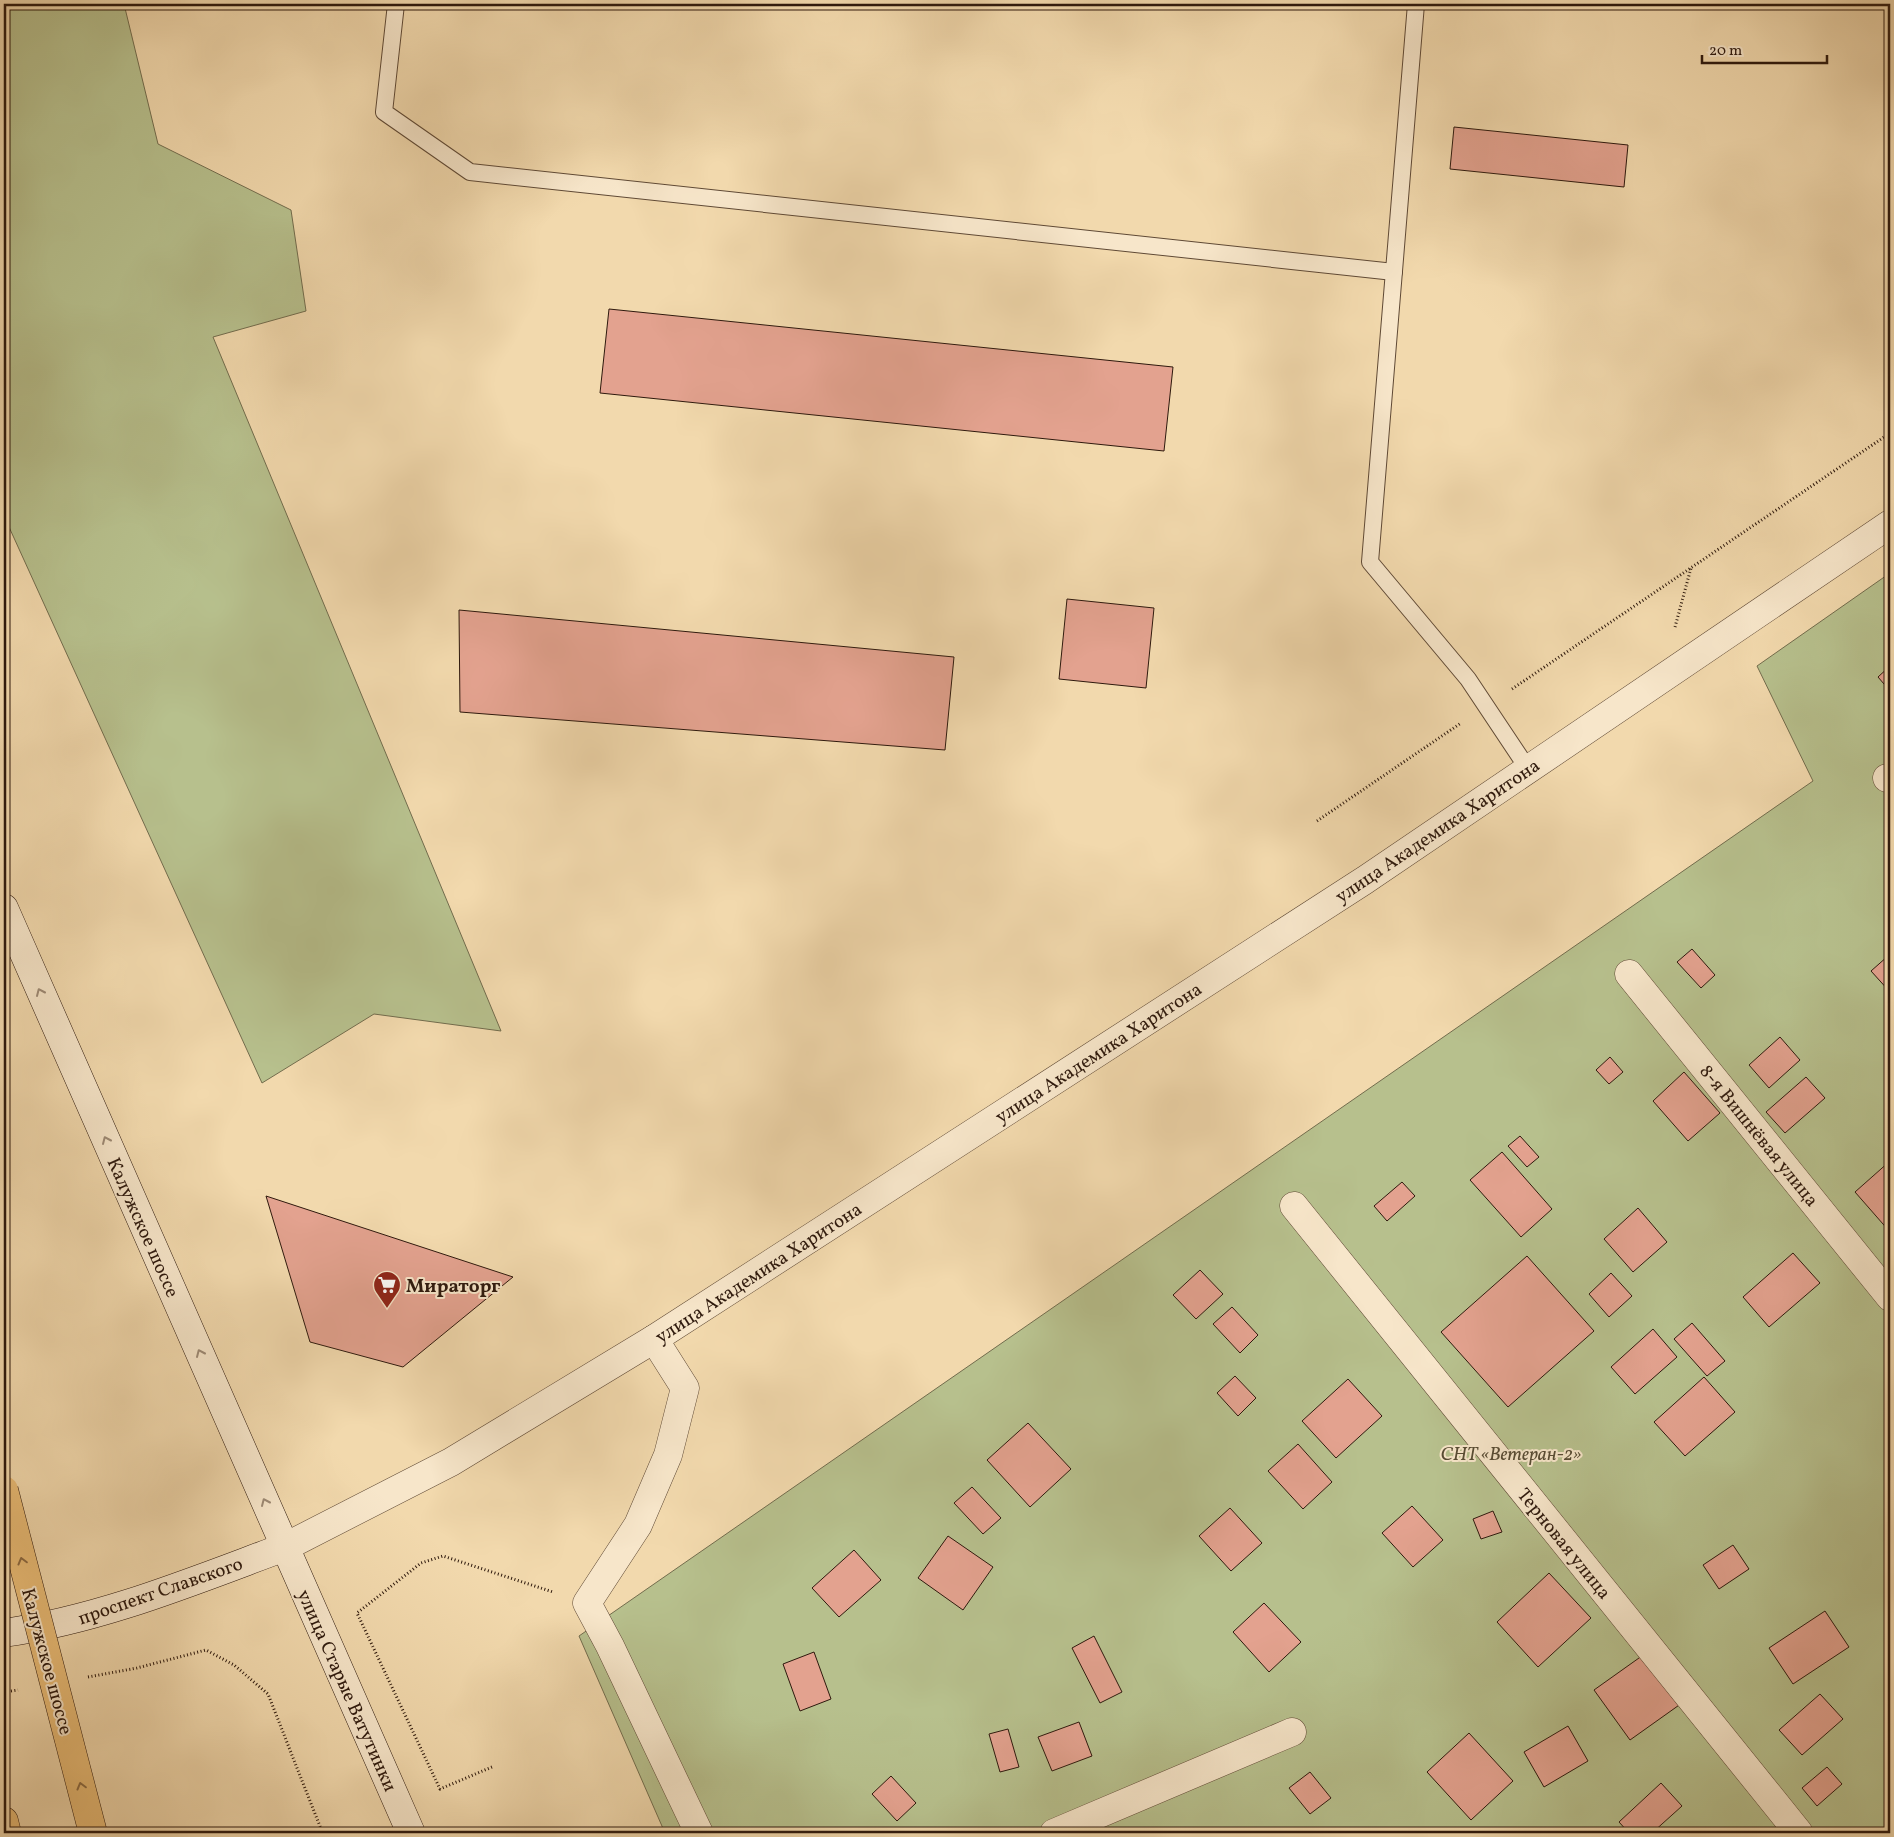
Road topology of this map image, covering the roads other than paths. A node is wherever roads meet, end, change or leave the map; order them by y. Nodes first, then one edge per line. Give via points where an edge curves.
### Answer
1 (396, 4) edge
2 (1416, 4) edge
3 (1394, 272) junction
4 (1890, 524) edge
5 (1528, 769) junction
6 (4, 908) edge
7 (1629, 974) dead end
8 (1294, 1206) dead end
9 (1890, 1297) edge
10 (654, 1339) junction
11 (4, 1490) edge
12 (285, 1547) junction
13 (4, 1634) edge
14 (1292, 1732) dead end
15 (4, 1821) edge
16 (7, 1833) edge
17 (93, 1833) edge
18 (411, 1833) edge
19 (699, 1833) edge
20 (1054, 1833) edge
21 (1799, 1833) edge

1 - 3 lane via 384,112 470,172
2 - 3 lane
3 - 5 lane via 1370,562 1468,679
4 - 5 street, улица Академика Харитона
5 - 10 street, улица Академика Харитона via 1365,880
12 -> 6 street, Калужское шоссе
7 - 9 street, 8-я Вишнёвая улица
8 - 21 street, Терновая улица
10 - 12 street, улица Академика Харитона via 452,1462
10 - 19 street via 685,1388 668,1455 638,1525 587,1603
17 -> 11 highway, Калужское шоссе, bridge
12 - 13 street, проспект Славского via 137,1602 43,1628
12 - 18 street, улица Старые Ватутинки
14 - 20 street
15 - 16 highway

